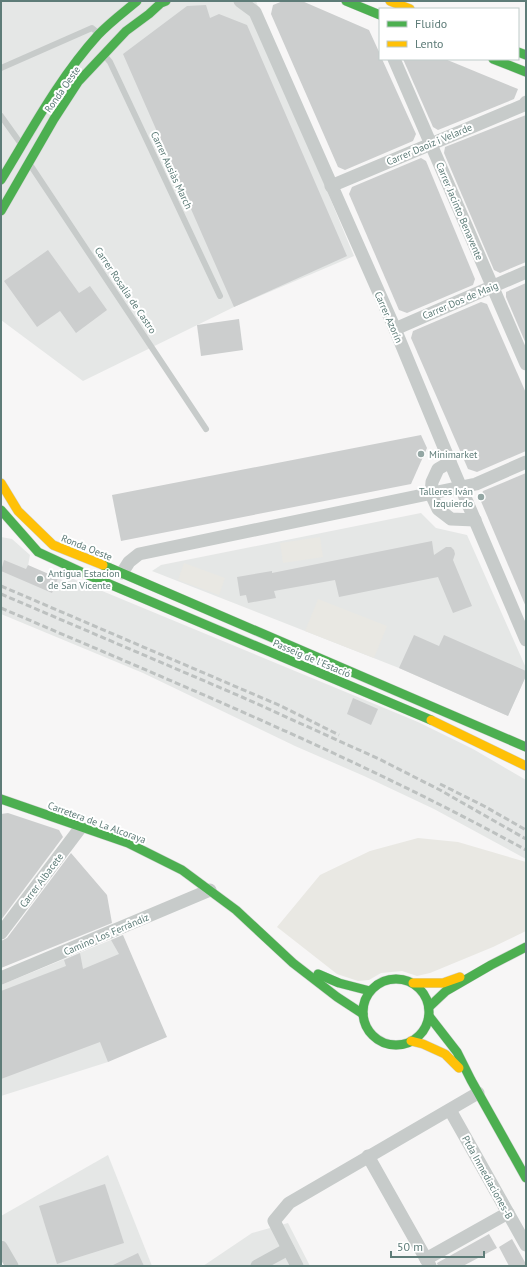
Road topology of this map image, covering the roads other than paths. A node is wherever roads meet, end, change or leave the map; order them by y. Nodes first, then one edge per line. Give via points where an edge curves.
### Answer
1 (137, 1) edge
2 (166, 1) edge
3 (240, 1) edge
4 (346, 1) edge
5 (390, 1) edge
6 (408, 8) edge
7 (379, 15) edge
8 (99, 34) junction
9 (104, 55) junction
10 (394, 60) edge
11 (496, 60) edge
12 (1, 68) edge
13 (526, 72) edge
14 (526, 102) edge
15 (1, 116) edge
16 (431, 144) junction
17 (22, 145) junction
18 (29, 163) junction
19 (1, 180) edge
20 (331, 186) junction
21 (1, 211) edge
22 (526, 272) edge
23 (492, 286) junction
24 (220, 296) dead end
25 (395, 329) junction
26 (526, 364) edge
27 (206, 429) dead end
28 (450, 462) junction
29 (526, 462) edge
30 (1, 483) edge
31 (461, 487) junction
32 (431, 494) junction
33 (1, 510) edge
34 (475, 520) junction
35 (122, 573) junction
36 (526, 640) edge
37 (526, 746) edge
38 (526, 766) edge
39 (1, 799) edge
40 (81, 827) junction
41 (210, 890) junction
42 (1, 933) edge
43 (526, 946) edge
44 (293, 963) junction
45 (490, 965) junction
46 (1, 978) edge
47 (413, 983) junction
48 (370, 991) junction
49 (429, 1012) junction
50 (363, 1014) junction
51 (411, 1041) junction
52 (471, 1080) junction
53 (478, 1093) junction
54 (450, 1110) junction
55 (368, 1156) junction
56 (526, 1178) edge
57 (508, 1213) junction
58 (526, 1245) edge
59 (1, 1246) edge
60 (288, 1249) junction
61 (428, 1262) edge
62 (12, 1266) edge
63 (258, 1266) edge
64 (297, 1266) edge

1 - 8 main road, Ronda Oeste
2 - 9 main road, Ronda Oeste via 126,31
3 - 20 street, Carrer Azorín via 255,12
4 - 7 main road
5 - 6 main road
8 - 12 lane via 92,28
8 - 17 main road, Ronda Oeste via 75,62
9 - 18 main road, Ronda Oeste via 78,82
9 - 24 lane, Carrer Ausiàs March via 110,62
10 - 16 street, Carrer Jacinto Benavente
11 - 13 main road
14 - 16 street, Carrer Daoiz i Velarde
15 - 17 lane
16 - 20 street, Carrer Daoiz i Velarde
16 - 23 street, Carrer Jacinto Benavente
17 - 19 main road, Ronda Oeste
18 - 21 main road, Ronda Oeste
18 - 27 lane, Carrer Rosalía de Castro
20 - 25 street, Carrer Azorín
22 - 23 street, Carrer Dos de Maig
23 - 25 street, Carrer Dos de Maig
23 - 26 street, Carrer Jacinto Benavente
25 - 28 street, Carrer Azorín
28 - 31 street, Carrer Azorín
28 - 32 street via 438,469 432,482
29 - 31 street via 476,484
30 - 35 main road, Ronda Oeste via 18,511 53,545
31 - 32 street
31 - 34 street, Carrer Azorín
32 - 34 street via 438,509 450,519
32 - 35 street via 140,554 129,562
33 - 38 main road, Passeig de l'Estació via 38,552 441,724
34 - 36 street, Carrer Azorín
35 - 37 main road, Passeig de l'Estació
39 - 40 main road, Carretera de La Alcoraya
40 - 41 main road, Carretera de La Alcoraya via 128,843 182,870
40 - 42 street, Carrer Albacete
41 - 44 main road, Carretera de La Alcoraya via 236,910
41 - 46 street, Camino Los Ferrándiz
43 - 45 main road
44 - 48 main road, Carretera de La Alcoraya via 339,983
44 - 50 main road, Carretera de La Alcoraya
45 - 47 main road via 443,983
45 - 49 main road via 446,992
47 - 48 main road via 386,980
47 - 49 main road via 424,993
48 - 50 main road via 364,1002
49 - 51 main road via 422,1033
49 - 52 main road via 457,1052
50 - 51 main road via 368,1029 380,1040 395,1045
51 - 52 main road via 445,1054
52 - 53 main road
53 - 54 street
53 - 56 main road
54 - 55 street
54 - 57 street, Ptda Inmediaciones-B
55 - 60 street via 289,1203 274,1221
55 - 61 street
57 - 58 street, Ptda Inmediaciones-B
57 - 61 street
59 - 62 street
60 - 63 street
60 - 64 street

